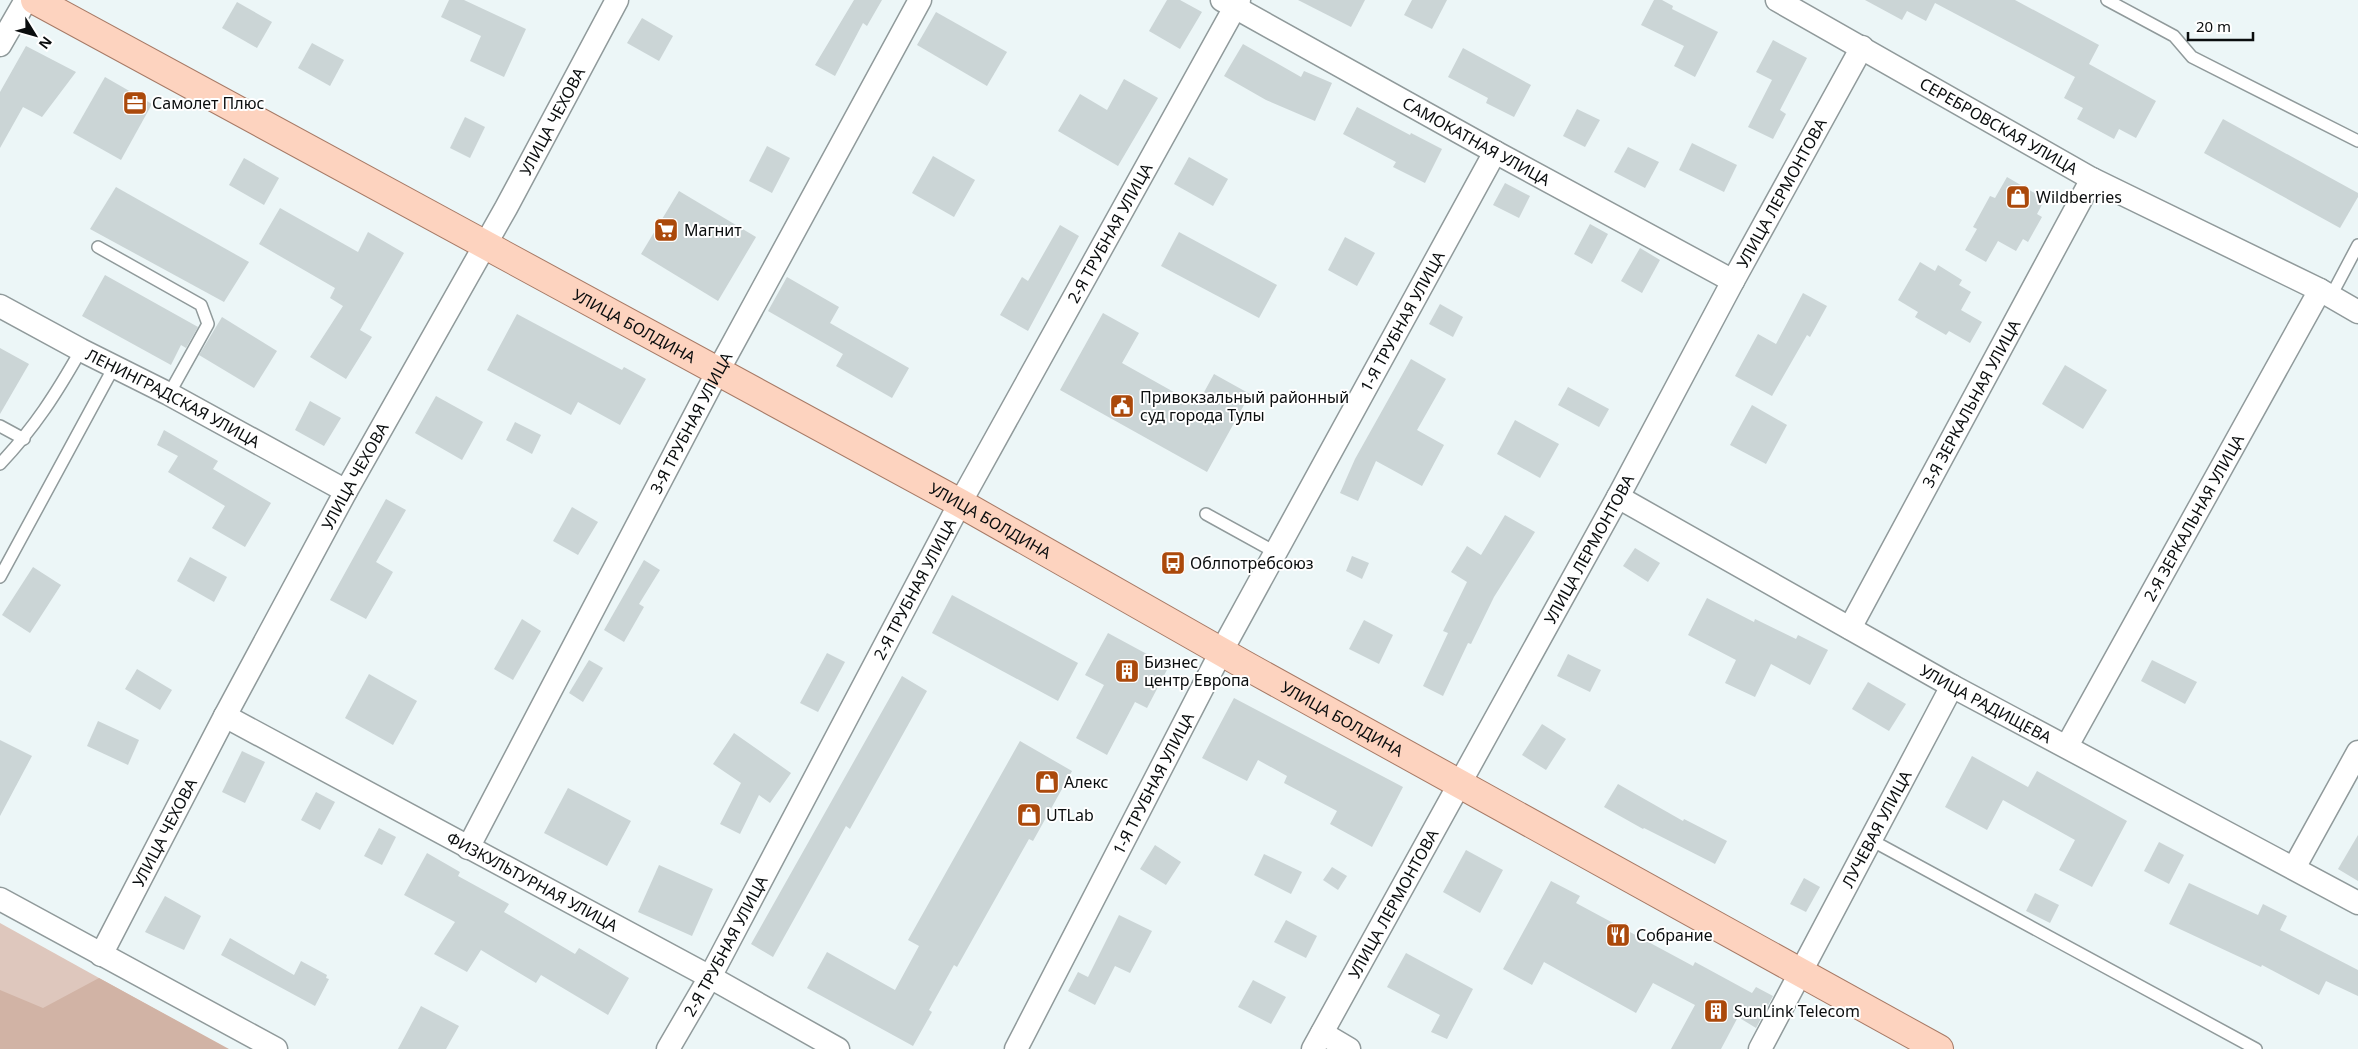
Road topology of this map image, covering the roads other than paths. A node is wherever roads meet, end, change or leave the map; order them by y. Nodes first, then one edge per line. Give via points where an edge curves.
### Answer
1 (26, 0) edge
2 (35, 0) edge
3 (617, 0) edge
4 (920, 0) edge
5 (1777, 0) edge
6 (2107, 0) edge
7 (1232, 2) edge
8 (0, 45) edge
9 (1862, 46) junction
10 (2358, 140) edge
11 (1495, 152) junction
12 (2092, 179) junction
13 (2358, 245) edge
14 (484, 246) junction
15 (98, 247) dead end
16 (1733, 281) junction
17 (2325, 293) junction
18 (0, 306) edge
19 (2358, 312) edge
20 (81, 350) junction
21 (115, 366) junction
22 (718, 372) junction
23 (170, 394) junction
24 (0, 426) edge
25 (24, 439) junction
26 (0, 464) edge
27 (346, 491) junction
28 (1618, 497) junction
29 (960, 503) junction
30 (1206, 514) dead end
31 (1275, 552) junction
32 (0, 577) edge
33 (1850, 628) junction
34 (1221, 652) junction
35 (1952, 686) junction
36 (225, 716) junction
37 (2067, 746) junction
38 (2358, 752) edge
39 (1461, 783) junction
40 (1871, 840) junction
41 (468, 848) junction
42 (2294, 868) junction
43 (0, 899) edge
44 (2358, 903) edge
45 (101, 955) junction
46 (1801, 972) junction
47 (710, 977) junction
48 (1318, 1041) edge
49 (276, 1049) edge
50 (668, 1049) edge
51 (838, 1049) edge
52 (1016, 1049) edge
53 (1349, 1049) edge
54 (1760, 1049) edge
55 (1939, 1049) edge
56 (2256, 1049) edge

1 - 8 street
2 - 14 main road, УЛИЦА БОЛДИНА
3 - 14 street, УЛИЦА ЧЕХОВА
4 - 22 street, 3-Я ТРУБНАЯ УЛИЦА
5 - 9 street, СЕРЕБРОВСКАЯ УЛИЦА
6 - 10 lane via 2174,36 2192,57
7 - 11 street, САМОКАТНАЯ УЛИЦА
7 - 29 street, 2-Я ТРУБНАЯ УЛИЦА
9 - 12 street, СЕРЕБРОВСКАЯ УЛИЦА
9 - 16 street, УЛИЦА ЛЕРМОНТОВА
11 - 16 street, САМОКАТНАЯ УЛИЦА
11 - 31 street, 1-Я ТРУБНАЯ УЛИЦА
12 - 17 street, СЕРЕБРОВСКАЯ УЛИЦА
12 - 33 street, 3-Я ЗЕРКАЛЬНАЯ УЛИЦА
13 - 17 lane
14 - 22 main road, УЛИЦА БОЛДИНА
14 - 27 street, УЛИЦА ЧЕХОВА
15 - 23 lane via 200,305 208,324
16 - 28 street, УЛИЦА ЛЕРМОНТОВА
17 - 19 street, СЕРЕБРОВСКАЯ УЛИЦА
17 - 37 street, 2-Я ЗЕРКАЛЬНАЯ УЛИЦА
18 - 20 street, ЛЕНИНГРАДСКАЯ УЛИЦА
20 - 21 street, ЛЕНИНГРАДСКАЯ УЛИЦА
20 - 25 lane via 54,399
21 - 23 street, ЛЕНИНГРАДСКАЯ УЛИЦА
21 - 32 lane
22 - 29 main road, УЛИЦА БОЛДИНА
22 - 41 street, 3-Я ТРУБНАЯ УЛИЦА
23 - 27 street, ЛЕНИНГРАДСКАЯ УЛИЦА
24 - 25 lane
25 - 26 lane
27 - 36 street, УЛИЦА ЧЕХОВА
28 - 33 street, УЛИЦА РАДИЩЕВА
28 - 39 street, УЛИЦА ЛЕРМОНТОВА
29 - 34 main road, УЛИЦА БОЛДИНА
29 - 47 street, 2-Я ТРУБНАЯ УЛИЦА
30 - 31 lane
31 - 34 street, 1-Я ТРУБНАЯ УЛИЦА
33 - 35 street, УЛИЦА РАДИЩЕВА
34 - 39 main road, УЛИЦА БОЛДИНА
34 - 52 street, 1-Я ТРУБНАЯ УЛИЦА
35 - 37 street, УЛИЦА РАДИЩЕВА
35 - 40 street, ЛУЧЕВАЯ УЛИЦА
36 - 41 street, ФИЗКУЛЬТУРНАЯ УЛИЦА
36 - 45 street, УЛИЦА ЧЕХОВА
37 - 42 street, УЛИЦА РАДИЩЕВА
38 - 42 street
39 - 46 main road, УЛИЦА БОЛДИНА
39 - 48 street, УЛИЦА ЛЕРМОНТОВА
40 - 46 street, ЛУЧЕВАЯ УЛИЦА
40 - 56 lane
41 - 47 street, ФИЗКУЛЬТУРНАЯ УЛИЦА
42 - 44 street, УЛИЦА РАДИЩЕВА
43 - 45 street
45 - 49 street
46 - 54 street, ЛУЧЕВАЯ УЛИЦА
46 - 55 main road, УЛИЦА БОЛДИНА
47 - 50 street, 2-Я ТРУБНАЯ УЛИЦА
47 - 51 street, ФИЗКУЛЬТУРНАЯ УЛИЦА
48 - 53 street

